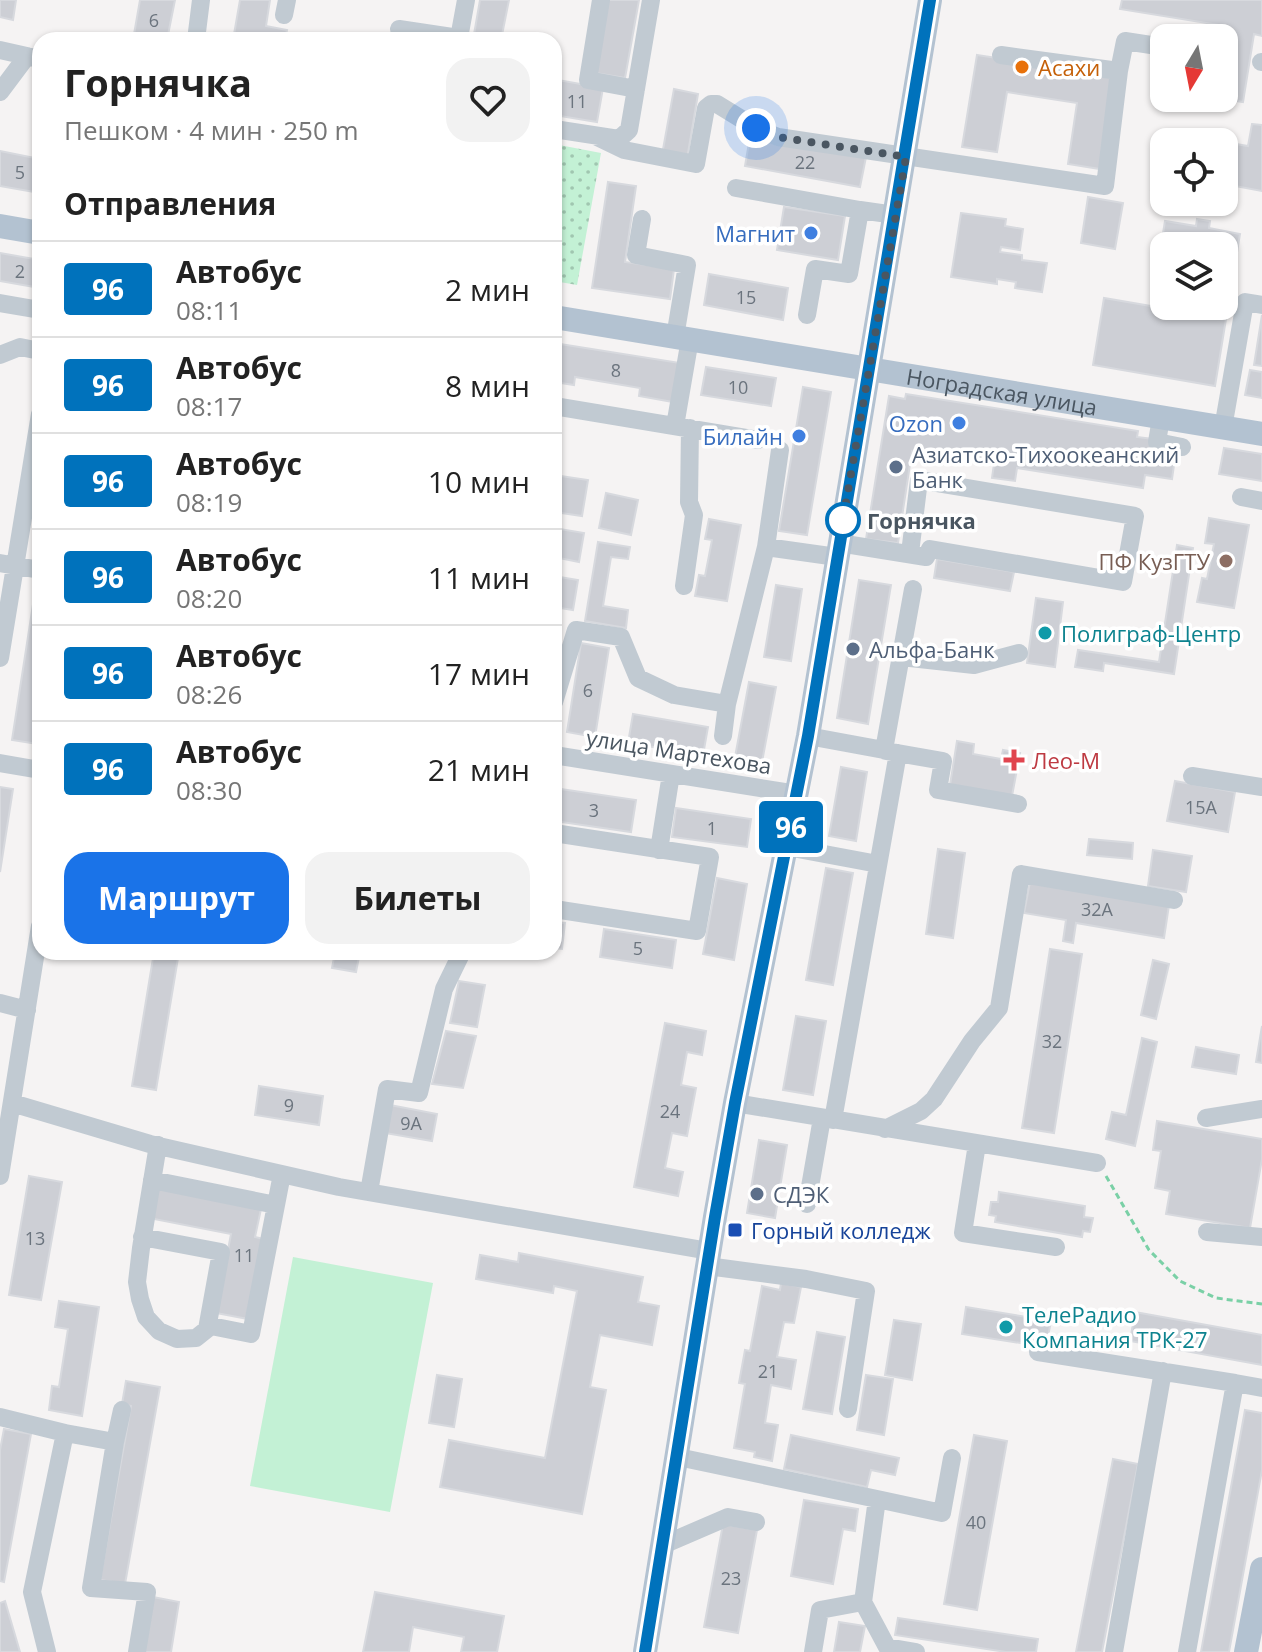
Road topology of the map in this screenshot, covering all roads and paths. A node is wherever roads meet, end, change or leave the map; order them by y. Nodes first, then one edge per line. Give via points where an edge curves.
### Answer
1 (201, 0) edge
2 (466, 0) edge
3 (601, 0) edge
4 (651, 0) edge
5 (930, 0) edge
6 (399, 29) dead end
7 (197, 32) edge
8 (419, 32) edge
9 (460, 32) edge
10 (1150, 45) edge
11 (0, 50) edge
12 (1001, 55) dead end
13 (32, 57) edge
14 (32, 58) edge
15 (1119, 71) junction
16 (636, 89) junction
17 (0, 92) edge
18 (562, 130) edge
19 (597, 137) junction
20 (906, 157) junction
21 (736, 188) dead end
22 (860, 210) junction
23 (895, 215) junction
24 (642, 219) dead end
25 (0, 226) edge
26 (32, 232) edge
27 (0, 303) edge
28 (1262, 305) edge
29 (32, 309) edge
30 (807, 315) dead end
31 (562, 318) edge
32 (682, 338) junction
33 (32, 349) edge
34 (0, 355) edge
35 (868, 369) junction
36 (562, 407) edge
37 (1161, 418) junction
38 (682, 427) junction
39 (1223, 428) junction
40 (1262, 434) edge
41 (758, 440) dead end
42 (1182, 447) dead end
43 (32, 450) edge
44 (780, 450) dead end
45 (1241, 497) dead end
46 (1262, 501) edge
47 (766, 547) junction
48 (838, 550) junction
49 (910, 553) junction
50 (7, 564) edge
51 (32, 569) edge
52 (684, 586) dead end
53 (913, 589) dead end
54 (1019, 653) dead end
55 (901, 657) junction
56 (0, 658) edge
57 (562, 676) edge
58 (727, 704) junction
59 (723, 736) dead end
60 (808, 736) junction
61 (891, 752) junction
62 (562, 756) edge
63 (0, 763) edge
64 (32, 769) edge
65 (671, 774) junction
66 (1192, 776) dead end
67 (1262, 787) edge
68 (797, 794) junction
69 (1018, 804) dead end
70 (562, 834) edge
71 (787, 847) junction
72 (659, 850) junction
73 (878, 864) junction
74 (1174, 900) dead end
75 (562, 910) edge
76 (35, 960) edge
77 (458, 960) edge
78 (0, 1003) edge
79 (27, 1010) junction
80 (12, 1103) junction
81 (735, 1103) junction
82 (1262, 1109) edge
83 (1206, 1118) dead end
84 (828, 1119) junction
85 (885, 1129) junction
86 (977, 1144) junction
87 (158, 1145) junction
88 (1097, 1163) joint
89 (282, 1174) junction
90 (0, 1176) edge
91 (152, 1180) junction
92 (369, 1192) junction
93 (807, 1204) dead end
94 (276, 1205) junction
95 (1207, 1232) dead end
96 (142, 1237) junction
97 (1262, 1237) edge
98 (1056, 1247) dead end
99 (708, 1259) junction
100 (1262, 1304) edge
101 (207, 1329) junction
102 (1038, 1352) dead end
103 (1163, 1371) junction
104 (1235, 1383) junction
105 (1262, 1388) edge
106 (848, 1409) dead end
107 (122, 1410) dead end
108 (0, 1417) edge
109 (65, 1433) junction
110 (115, 1442) junction
111 (678, 1457) junction
112 (952, 1458) dead end
113 (877, 1499) junction
114 (756, 1522) dead end
115 (663, 1545) junction
116 (1262, 1569) edge
117 (863, 1602) junction
118 (887, 1649) edge
119 (47, 1652) edge
120 (137, 1652) edge
121 (645, 1652) edge
122 (813, 1652) edge
123 (916, 1652) edge
124 (1114, 1652) edge
125 (1187, 1652) edge
126 (1246, 1652) edge

1 - 7 street
2 - 9 street
3 - 16 street via 588,80
4 - 16 street
5 - 20 main road
6 - 8 street
10 - 15 street via 1125,41
11 - 13 street
12 - 15 street
14 - 17 street
15 - 20 street via 1105,186
16 - 19 street via 629,130 619,139
18 - 19 street
19 - 20 street via 624,150 696,164 706,108 717,104 778,137
20 - 23 main road
21 - 22 street
22 - 23 street
22 - 30 street via 849,274 815,269
23 - 35 main road
24 - 32 street via 636,255 687,265
25 - 26 main road
27 - 29 street
28 - 39 street via 1245,302
31 - 32 main road, Ноградская улица
32 - 35 main road, Ноградская улица
32 - 38 street
33 - 34 street via 20,347
35 - 37 main road, Ноградская улица
35 - 48 main road
36 - 38 street
37 - 39 main road, Ноградская улица
37 - 42 street via 1157,442
38 - 41 street
38 - 52 street via 694,515
39 - 40 main road, Ноградская улица
43 - 50 street
44 - 47 street
45 - 46 street
47 - 48 street
47 - 58 street
48 - 49 street
48 - 60 main road
49 - 49 street via 919,480 1135,516 1123,582 930,549 926,557
50 - 51 street
50 - 56 street
53 - 55 street
54 - 55 street via 974,665
55 - 61 street
57 - 58 street via 576,630 621,637 638,678 674,695
58 - 59 street
60 - 61 street
60 - 68 main road
61 - 69 street via 943,761 938,790
61 - 73 street
62 - 65 street, улица Мартехова
63 - 64 street
65 - 68 street, улица Мартехова
65 - 72 street
66 - 67 street
68 - 71 main road
70 - 72 street
71 - 73 street
71 - 81 main road
72 - 75 street via 710,857 697,931
73 - 84 street
74 - 85 street via 1021,874 999,1008 934,1099
76 - 79 street
77 - 92 street via 444,989 419,1093 387,1089
78 - 79 street
79 - 80 street
80 - 87 street
80 - 90 street
81 - 84 street
81 - 99 main road
82 - 83 street
84 - 85 street
84 - 93 street
85 - 86 street
86 - 88 street
86 - 98 street via 963,1233
87 - 89 street
87 - 91 street
88 - 100 path via 1149,1250 1180,1281 1216,1298
89 - 92 street
89 - 94 street
91 - 94 street
91 - 96 street
92 - 99 street
94 - 101 street via 251,1334
95 - 97 street
96 - 101 street via 137,1282 146,1317 177,1339 196,1338
96 - 101 street via 221,1252
99 - 106 street via 866,1291
99 - 111 main road
102 - 103 street
103 - 104 street
103 - 124 street
104 - 105 street
104 - 125 street
107 - 110 street
108 - 109 street
109 - 110 street
109 - 119 street via 32,1592
110 - 120 street via 91,1588 147,1592
111 - 113 street
111 - 115 main road
112 - 113 street via 942,1513
113 - 117 street
114 - 115 street via 728,1517
115 - 121 main road
116 - 126 main road
117 - 118 street
117 - 122 street via 820,1610
118 - 123 street

